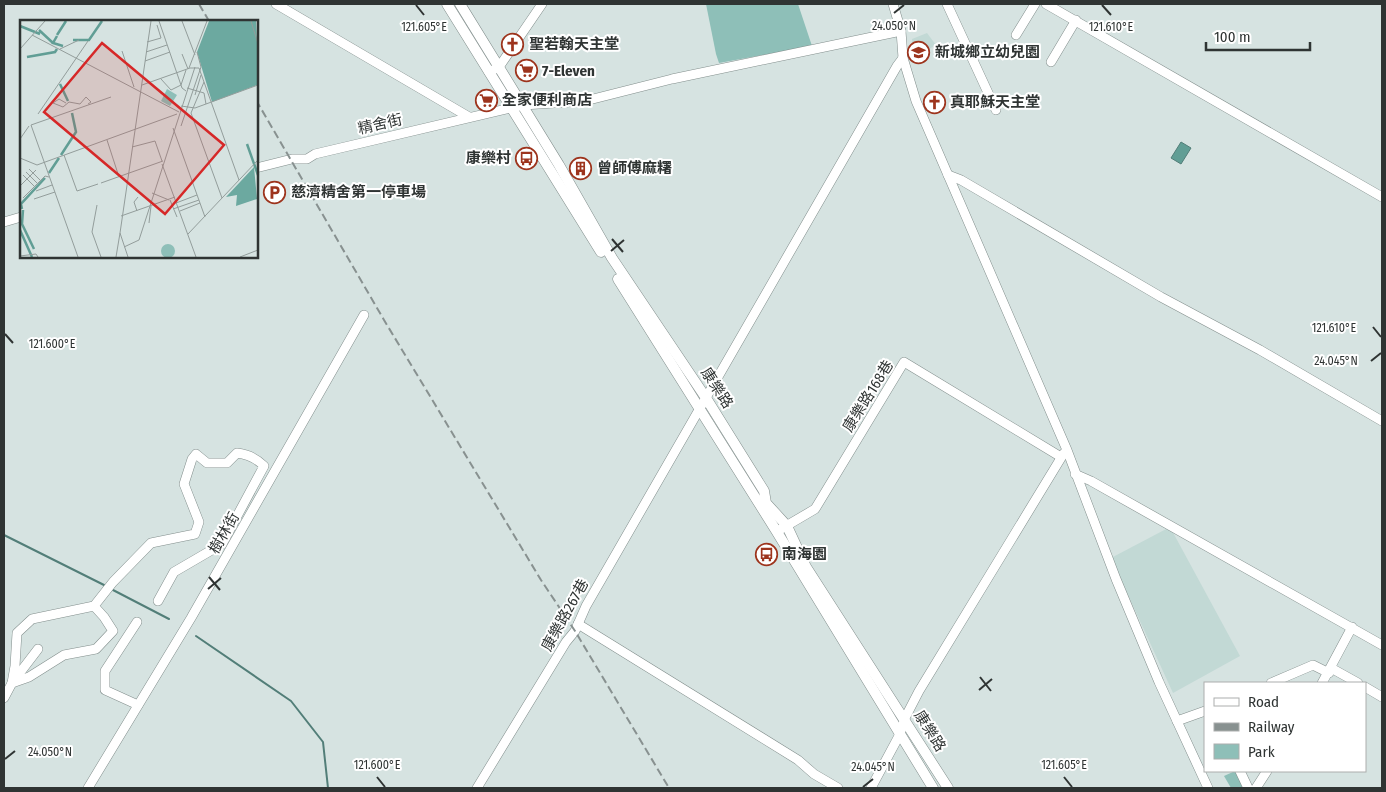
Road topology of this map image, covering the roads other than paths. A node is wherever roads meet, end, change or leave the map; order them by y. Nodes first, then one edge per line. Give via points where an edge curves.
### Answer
1 (276, 4) edge
2 (447, 4) edge
3 (460, 4) edge
4 (542, 4) edge
5 (893, 4) edge
6 (947, 4) edge
7 (1035, 4) edge
8 (1046, 4) edge
9 (1076, 20) junction
10 (901, 31) junction
11 (1016, 35) dead end
12 (903, 58) junction
13 (1051, 62) dead end
14 (494, 69) junction
15 (523, 105) junction
16 (511, 108) junction
17 (996, 110) dead end
18 (469, 117) junction
19 (258, 168) edge
20 (948, 175) junction
21 (1382, 197) edge
22 (20, 218) edge
23 (4, 222) edge
24 (364, 315) dead end
25 (706, 398) junction
26 (700, 408) junction
27 (1382, 421) edge
28 (1064, 453) junction
29 (1075, 474) junction
30 (787, 526) junction
31 (777, 532) junction
32 (158, 601) dead end
33 (94, 606) junction
34 (136, 622) dead end
35 (578, 624) junction
36 (1352, 627) junction
37 (1382, 646) edge
38 (38, 649) dead end
39 (1330, 670) junction
40 (1274, 682) edge
41 (1323, 682) edge
42 (1356, 682) edge
43 (12, 683) junction
44 (1366, 688) edge
45 (1382, 697) edge
46 (4, 698) edge
47 (138, 705) junction
48 (1204, 711) edge
49 (904, 718) junction
50 (1177, 722) junction
51 (900, 734) junction
52 (1240, 772) edge
53 (1266, 772) edge
54 (88, 788) edge
55 (477, 788) edge
56 (838, 788) edge
57 (871, 788) edge
58 (933, 788) edge
59 (948, 788) edge
60 (1208, 788) edge
61 (1248, 788) edge
62 (1256, 788) edge

1 - 18 street
2 - 14 main road, 康樂路
3 - 14 main road, 康樂路
4 - 14 street
5 - 10 street
6 - 17 street
7 - 11 street
8 - 9 street
9 - 13 street
9 - 21 street
10 - 12 street
10 - 15 street, 精舍街 via 585,100
12 - 20 street via 916,100
12 - 25 street, 康樂路267巷
14 - 15 main road, 康樂路
14 - 16 main road, 康樂路
15 - 16 street, 精舍街
15 - 25 main road, 康樂路 via 612,258
16 - 18 street, 精舍街
16 - 26 main road, 康樂路
18 - 19 street, 精舍街 via 315,154 307,159
20 - 27 street
20 - 28 street
22 - 23 street
24 - 47 street, 樹林街
25 - 26 street, 康樂路267巷
25 - 30 main road, 康樂路 via 764,491 766,503
26 - 31 main road, 康樂路
26 - 35 street, 康樂路267巷
28 - 29 street
28 - 30 street, 康樂路168巷 via 904,362 815,509
28 - 49 street
29 - 36 street
29 - 50 street
30 - 31 street, 康樂路168巷
30 - 49 main road, 康樂路 via 806,567
31 - 51 main road, 康樂路
32 - 33 street via 174,572 222,544 264,466 260,462 237,453 227,464 206,463 196,454 184,484 199,522 195,534 151,543
33 - 43 street via 32,619 17,633
33 - 43 street via 113,632 96,649 64,655 29,677
34 - 47 street via 105,671 105,690
35 - 55 street, 康樂路267巷
35 - 56 street
36 - 37 street
36 - 39 street
38 - 43 street
39 - 40 street via 1312,665
39 - 41 street
39 - 42 street
43 - 46 street
44 - 45 street
47 - 54 street, 樹林街
48 - 50 street
49 - 51 street
49 - 59 main road, 康樂路
50 - 60 street
51 - 57 street
51 - 58 main road, 康樂路
52 - 61 street
53 - 62 street

